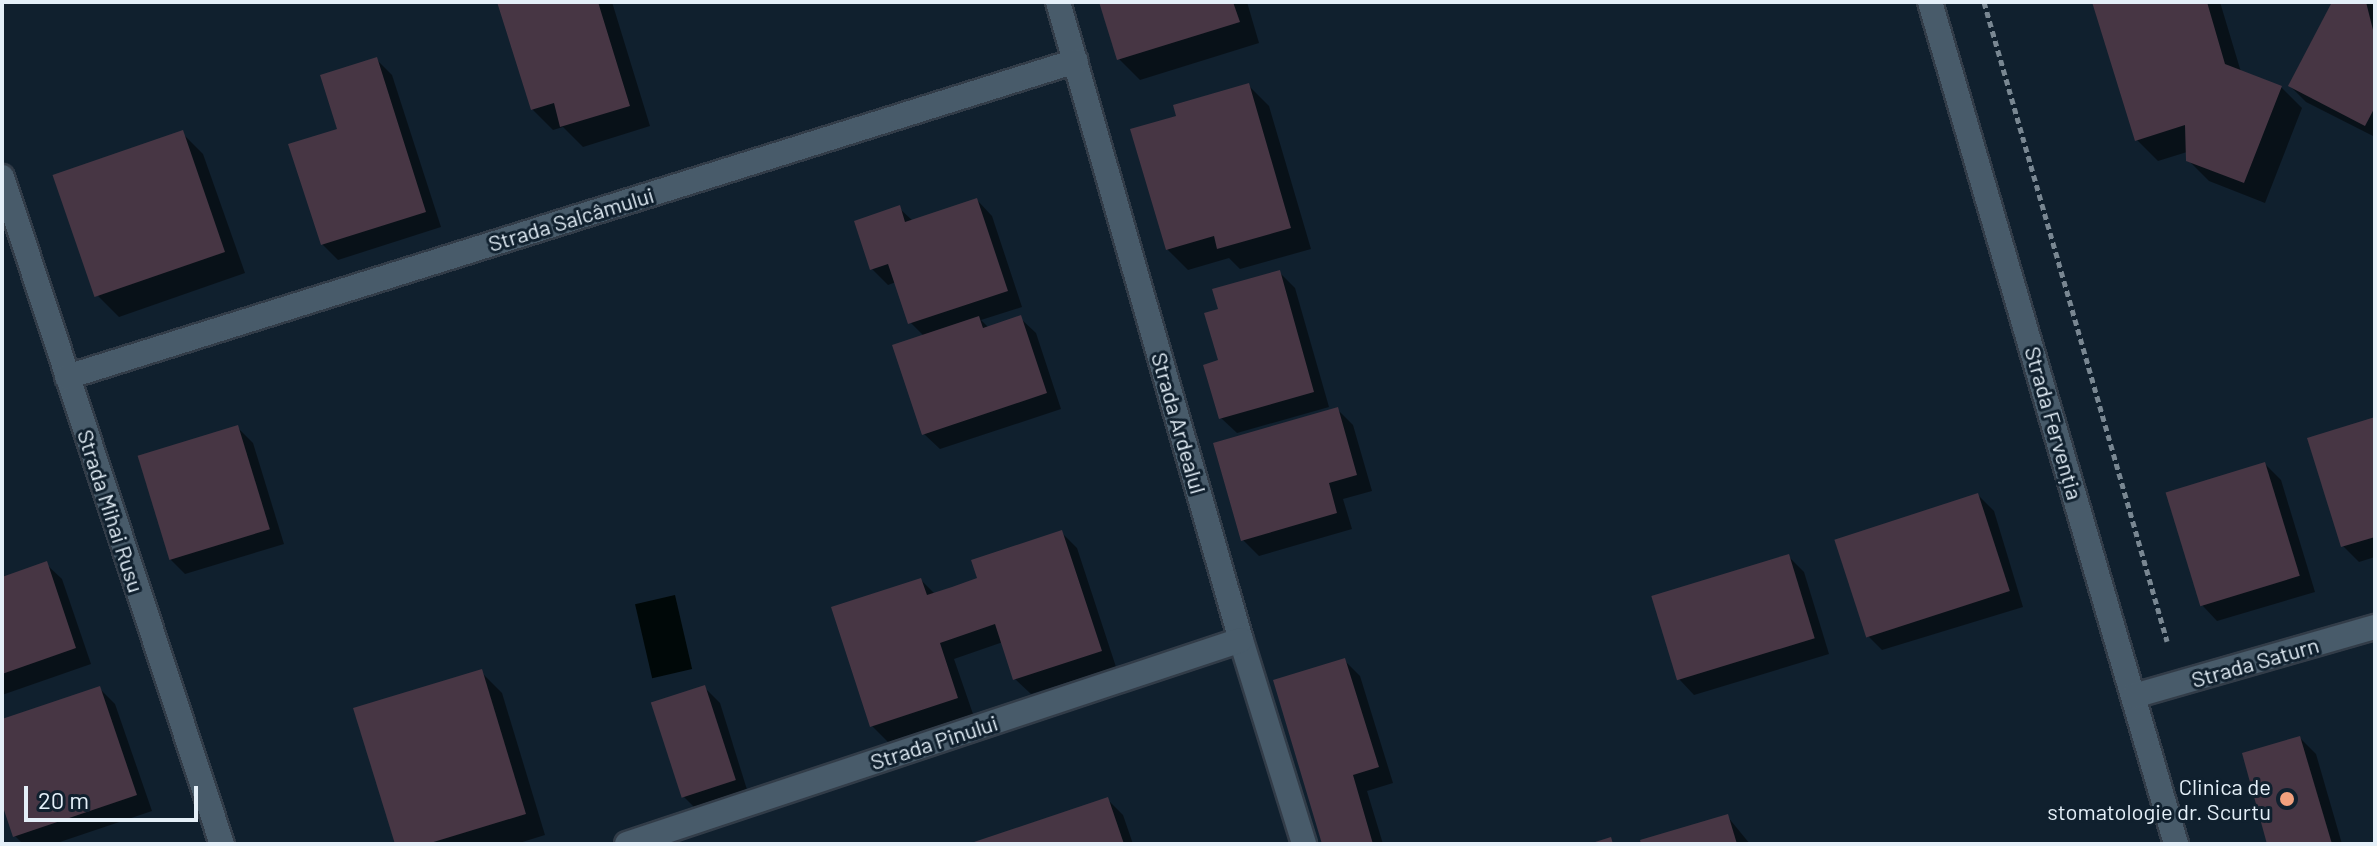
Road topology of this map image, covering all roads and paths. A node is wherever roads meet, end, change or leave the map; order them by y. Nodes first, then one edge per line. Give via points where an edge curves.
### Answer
1 (1058, 2) edge
2 (1930, 2) edge
3 (1984, 2) edge
4 (1076, 61) junction
5 (2, 177) edge
6 (67, 377) junction
7 (2375, 627) edge
8 (1241, 640) junction
9 (2167, 642) dead end
10 (2134, 696) junction
11 (222, 844) edge
12 (627, 844) edge
13 (1304, 844) edge
14 (2176, 844) edge

1 - 4 street, Strada Ardealul
2 - 10 street, Strada Fervenția
3 - 9 path
4 - 6 street, Strada Salcâmului
4 - 8 street, Strada Ardealul
5 - 6 street, Strada Mihai Rusu
6 - 11 street, Strada Mihai Rusu
7 - 10 street, Strada Saturn
8 - 12 street, Strada Pinului
8 - 13 street, Strada Ardealul
10 - 14 street, Strada Fervenția

